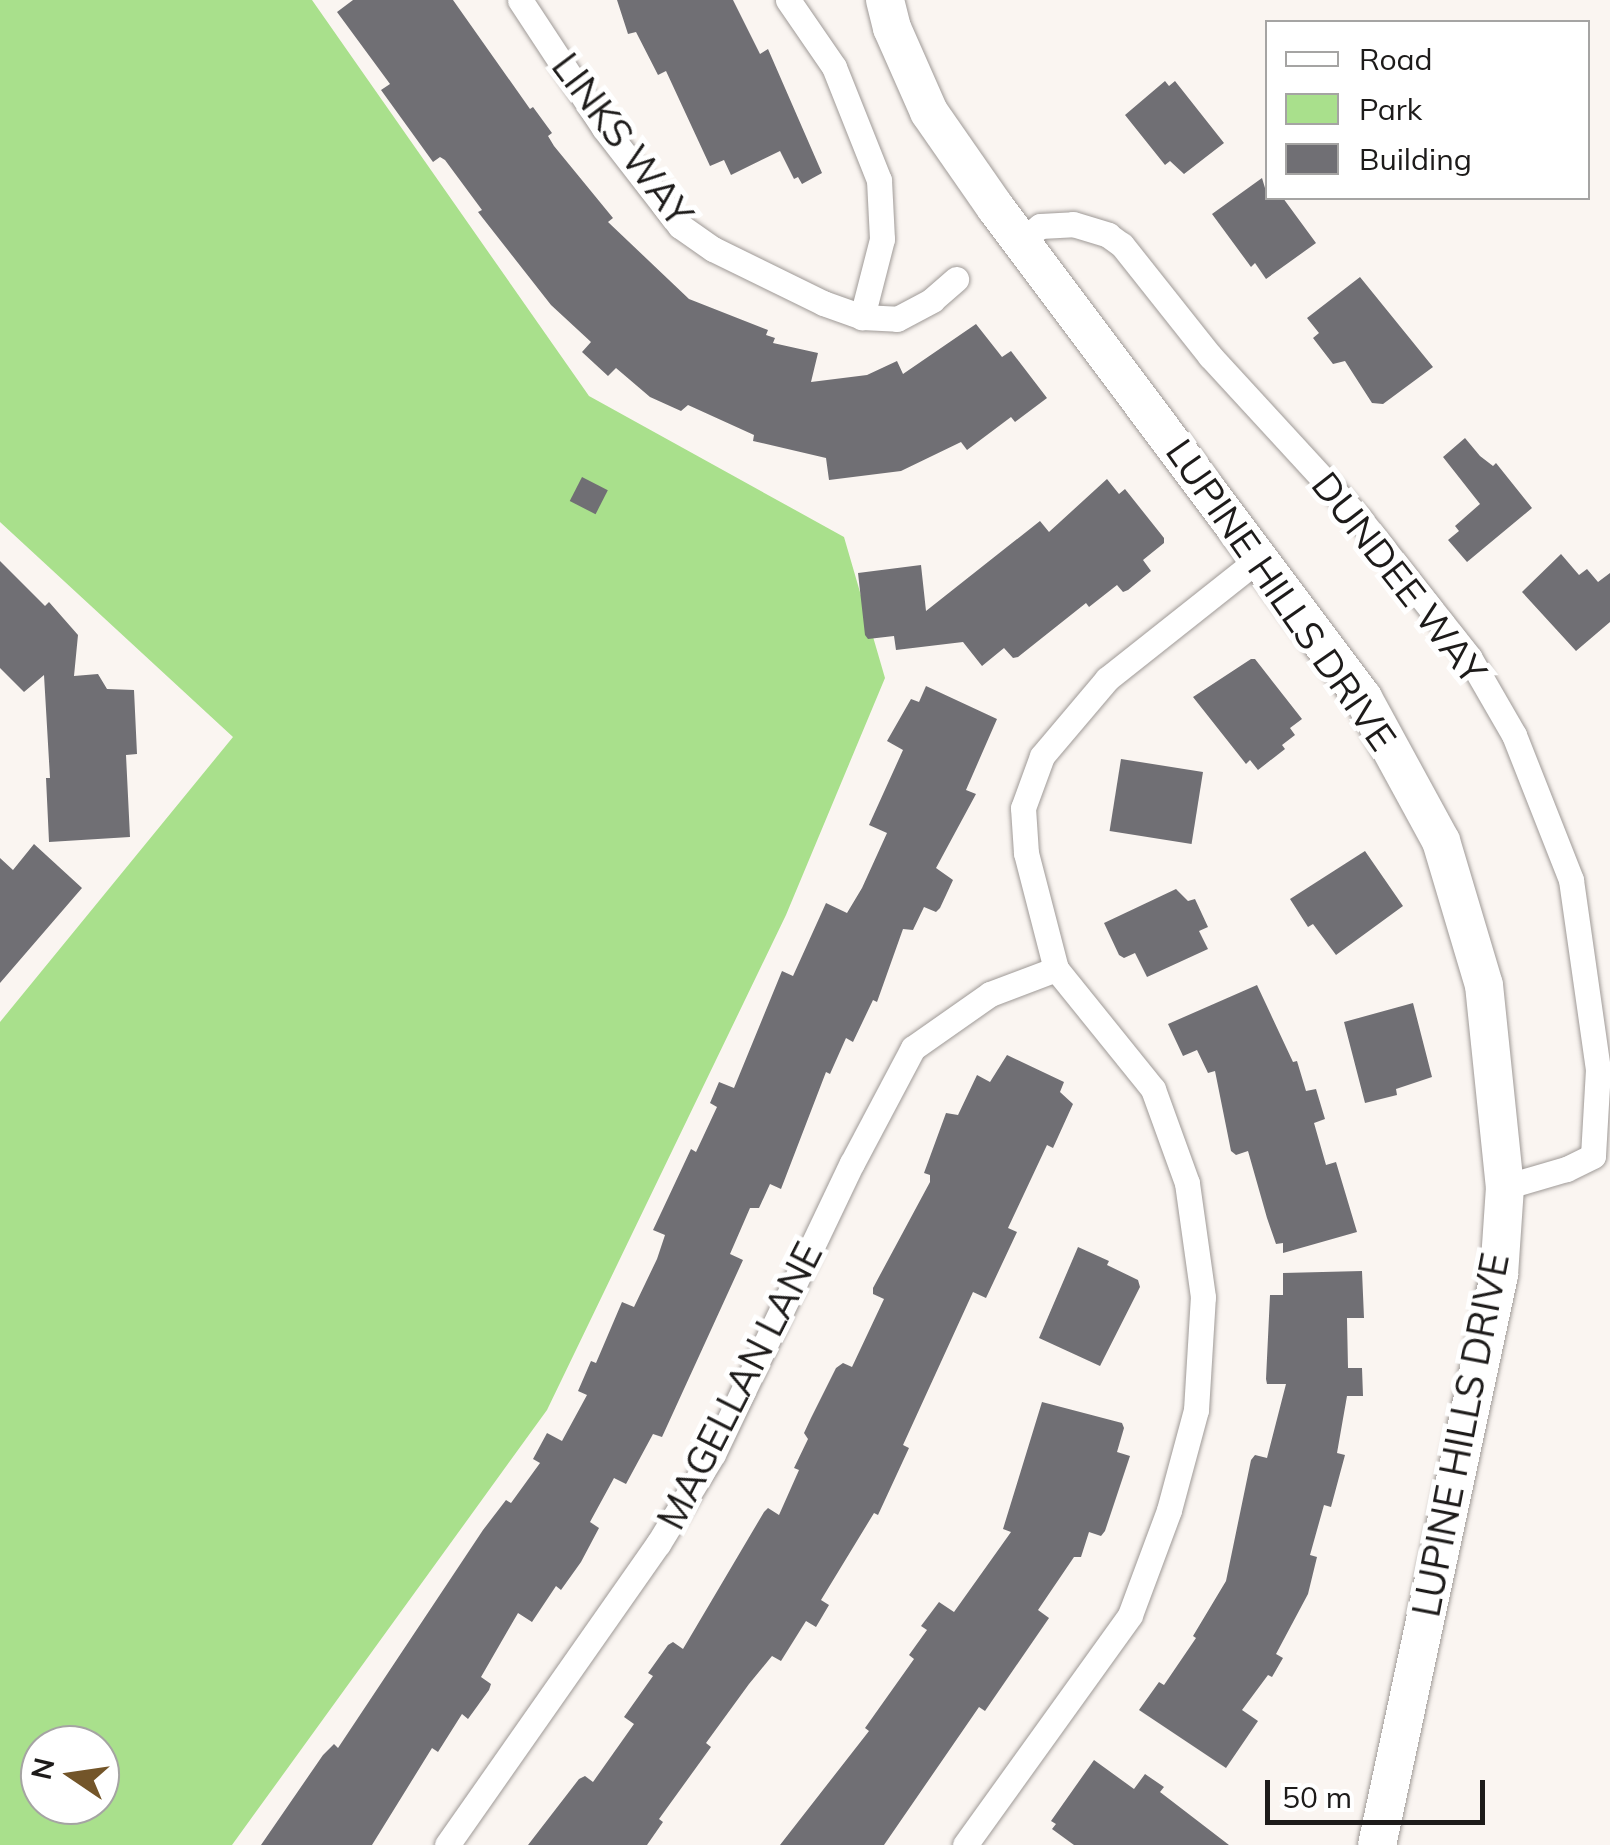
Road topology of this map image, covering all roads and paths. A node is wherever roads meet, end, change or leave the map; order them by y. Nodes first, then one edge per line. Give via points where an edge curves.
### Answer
1 (520, 0) edge
2 (788, 0) edge
3 (885, 0) edge
4 (1022, 241) junction
5 (956, 279) dead end
6 (862, 316) junction
7 (1261, 557) junction
8 (1056, 969) junction
9 (1601, 1020) edge
10 (1505, 1186) junction
11 (447, 1845) edge
12 (965, 1845) edge
13 (1377, 1845) edge

1 - 6 street, LINKS WAY via 604,128 680,226 747,266
2 - 6 street via 834,67 878,180 882,240
3 - 4 street, LUPINE HILLS DRIVE via 930,112
4 - 7 street, LUPINE HILLS DRIVE
4 - 9 street, DUNDEE WAY via 1040,226 1072,224 1122,245 1210,356 1360,519 1469,657 1514,734 1571,880
5 - 6 street, LINKS WAY via 897,319
7 - 8 street via 1107,680 1042,756 1023,808 1026,854
7 - 10 street, LUPINE HILLS DRIVE via 1363,698 1441,841 1484,985
8 - 11 street, MAGELLAN LANE via 990,994 913,1048 714,1454
8 - 12 street via 1153,1088 1187,1183 1203,1296 1196,1410 1130,1616
9 - 10 street, DUNDEE WAY via 1593,1156
10 - 13 street, LUPINE HILLS DRIVE via 1499,1275

